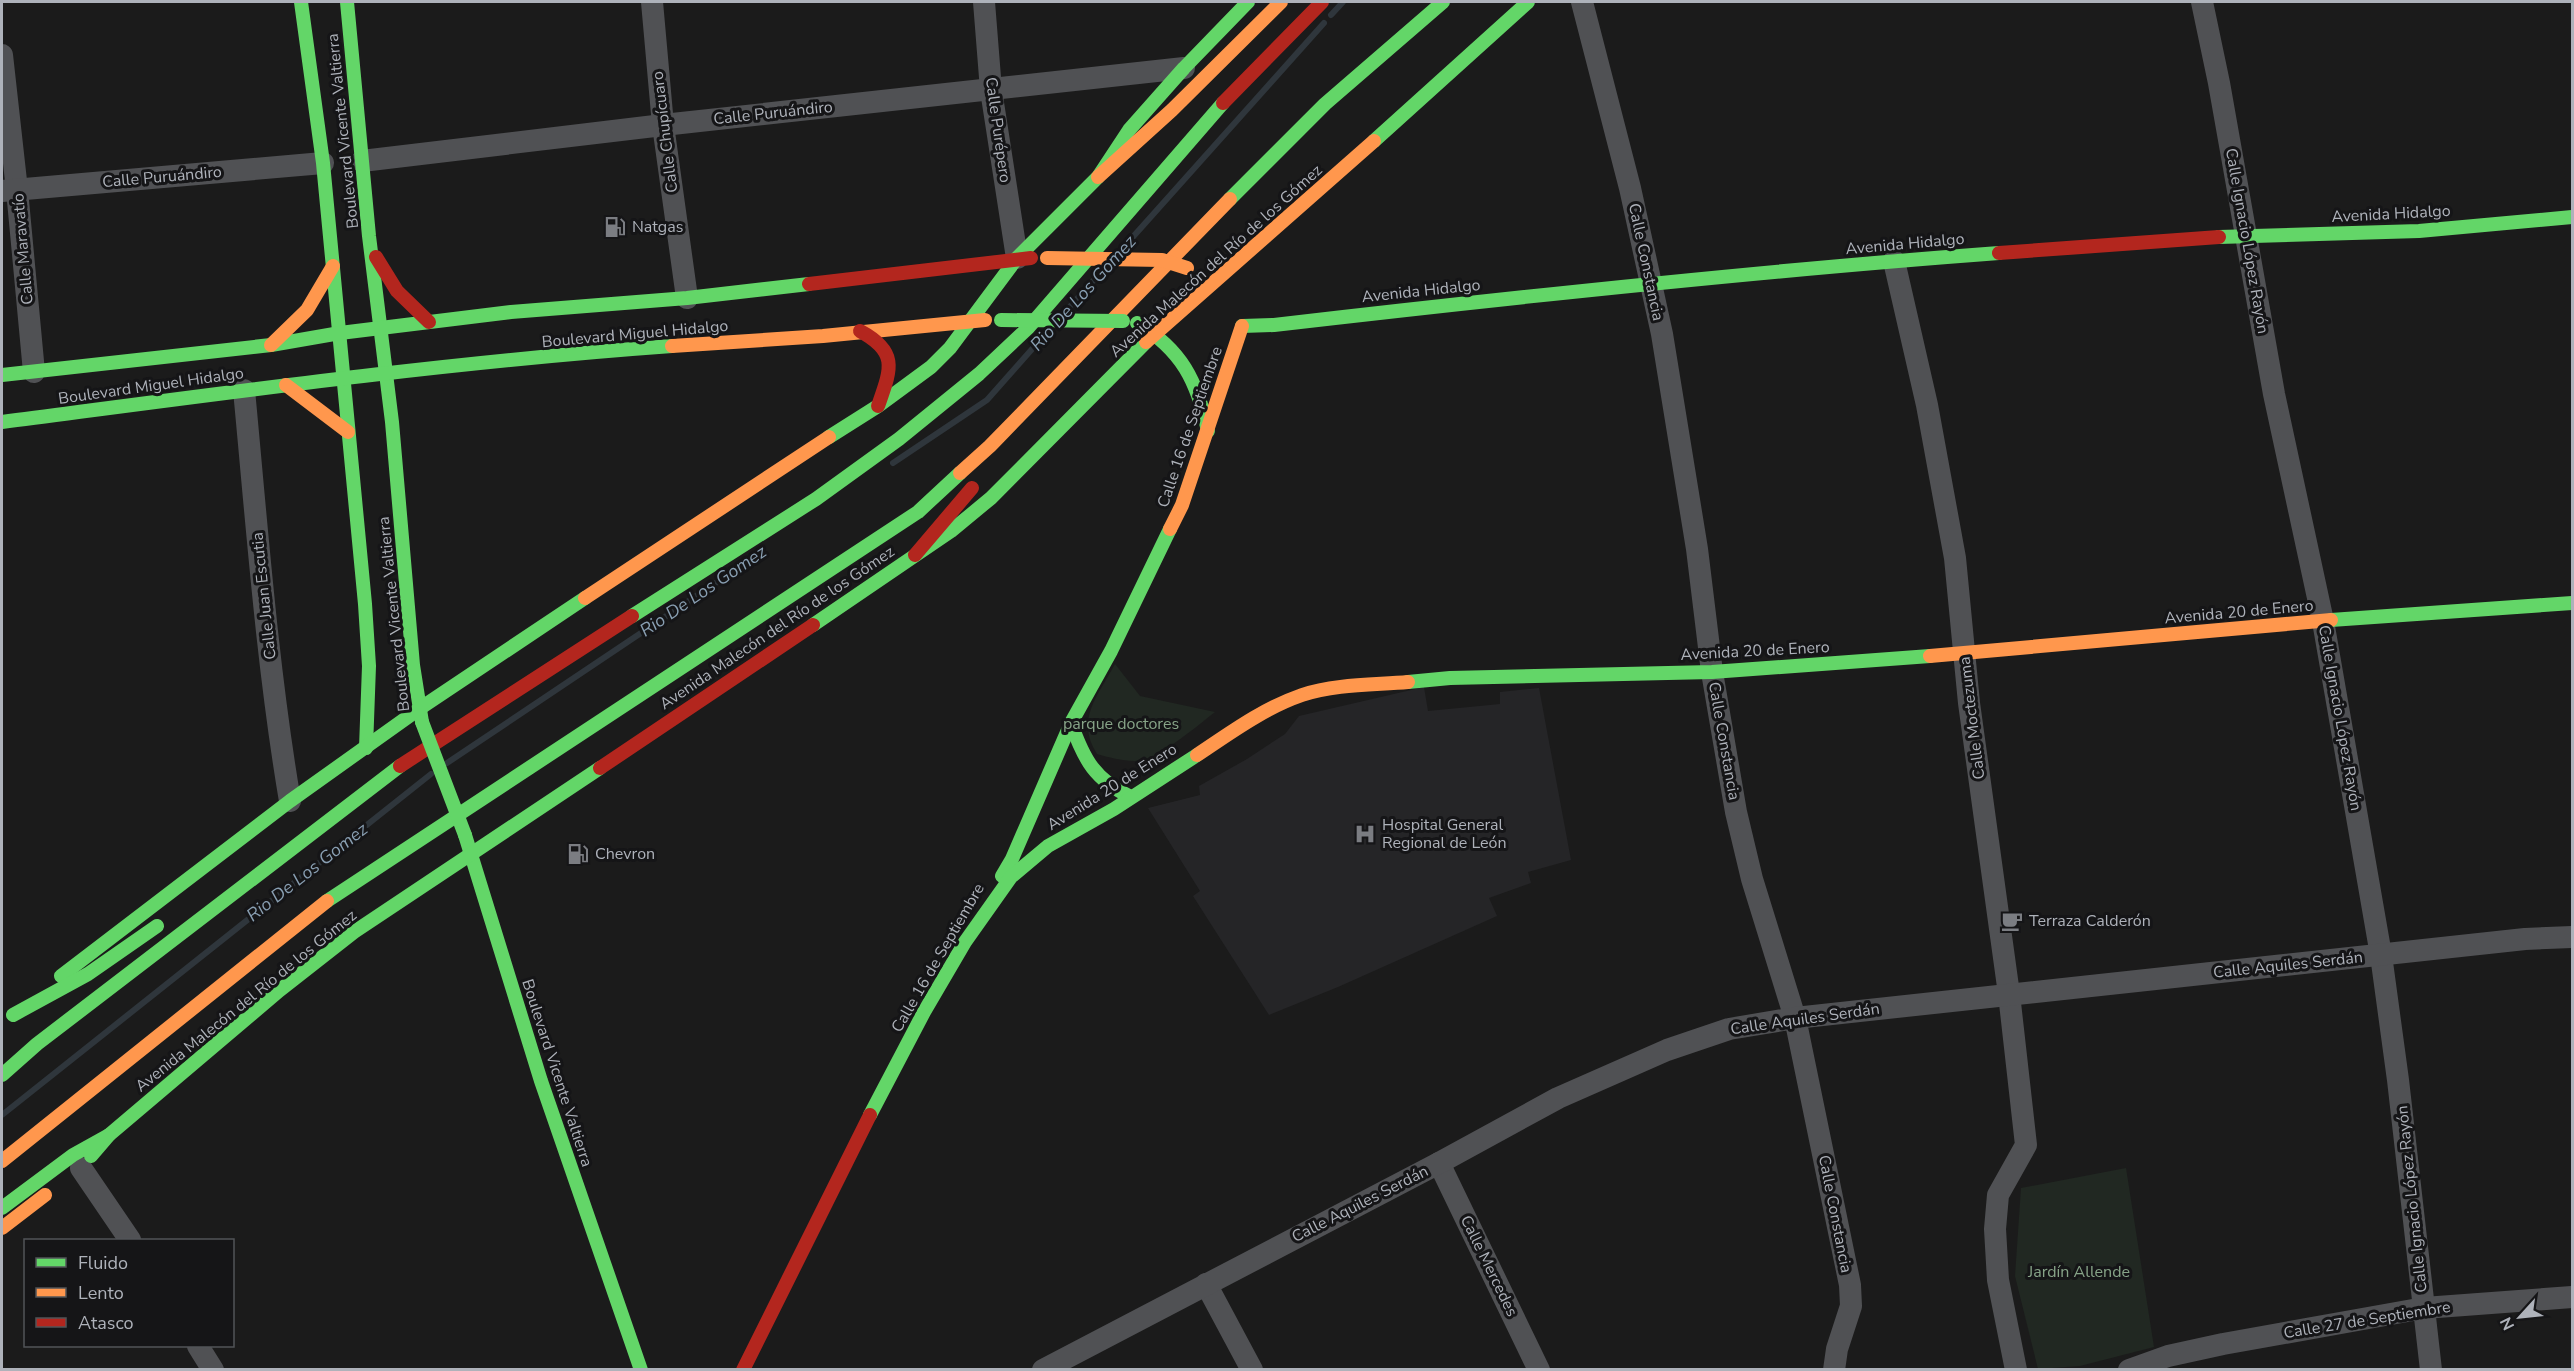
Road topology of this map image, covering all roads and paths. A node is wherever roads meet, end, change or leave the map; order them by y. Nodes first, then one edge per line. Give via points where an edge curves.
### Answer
1 (302, 2) edge
2 (347, 2) edge
3 (652, 2) edge
4 (984, 2) edge
5 (1248, 2) edge
6 (1281, 2) edge
7 (1322, 2) edge
8 (1443, 2) edge
9 (1528, 2) edge
10 (1581, 2) edge
11 (2202, 2) edge
12 (2, 55) edge
13 (1184, 68) junction
14 (991, 90) junction
15 (663, 125) junction
16 (362, 161) junction
17 (323, 163) junction
18 (1098, 177) junction
19 (9, 190) edge
20 (2572, 217) edge
21 (2244, 235) junction
22 (369, 236) junction
23 (1017, 258) junction
24 (1894, 261) junction
25 (333, 266) junction
26 (1650, 284) junction
27 (1206, 288) junction
28 (687, 298) junction
29 (1217, 304) dead end
30 (1227, 315) dead end
31 (972, 321) junction
32 (429, 322) junction
33 (1104, 326) junction
34 (1242, 326) junction
35 (382, 328) junction
36 (860, 331) junction
37 (340, 333) junction
38 (1154, 334) junction
39 (271, 345) junction
40 (34, 372) junction
41 (386, 373) junction
42 (2, 375) edge
43 (344, 377) junction
44 (286, 385) junction
45 (244, 390) junction
46 (1056, 399) dead end
47 (878, 406) junction
48 (2, 422) edge
49 (348, 432) junction
50 (1208, 432) junction
51 (984, 476) dead end
52 (915, 555) junction
53 (2572, 603) edge
54 (2323, 621) junction
55 (1964, 654) junction
56 (413, 665) junction
57 (369, 666) junction
58 (1712, 672) junction
59 (384, 674) dead end
60 (399, 675) dead end
61 (420, 716) junction
62 (1071, 723) junction
63 (366, 748) junction
64 (1131, 797) junction
65 (290, 801) junction
66 (289, 853) junction
67 (470, 853) junction
68 (217, 888) dead end
69 (1000, 892) junction
70 (168, 919) dead end
71 (2572, 937) edge
72 (2381, 955) junction
73 (241, 969) junction
74 (2008, 994) junction
75 (13, 1015) junction
76 (1796, 1018) junction
77 (203, 1019) dead end
78 (2, 1025) edge
79 (2, 1075) edge
80 (109, 1135) junction
81 (2, 1161) edge
82 (1439, 1163) junction
83 (76, 1171) joint
84 (54, 1188) dead end
85 (2, 1208) edge
86 (2, 1228) edge
87 (129, 1239) edge
88 (1206, 1284) junction
89 (2572, 1297) edge
90 (2424, 1308) junction
91 (199, 1347) edge
92 (213, 1370) edge
93 (640, 1370) edge
94 (743, 1370) edge
95 (1042, 1370) edge
96 (1252, 1370) edge
97 (1539, 1370) edge
98 (1834, 1370) edge
99 (2016, 1370) edge
100 (2129, 1370) edge
101 (2431, 1370) edge

1 - 17 main road, Boulevard Vicente Valtierra
2 - 16 main road, Boulevard Vicente Valtierra
3 - 15 street, Calle Chupícuaro
4 - 14 street, Calle Purépero
5 - 13 main road
6 - 18 main road
7 - 66 main road via 1234,91 998,359 816,499 419,752
8 - 33 main road, Avenida Malecón del Río de los Gómez via 1325,104
9 - 27 main road, Avenida Malecón del Río de los Gómez
10 - 26 street, Calle Constancia via 1630,188
11 - 21 street, Calle Ignacio López Rayón
12 - 19 street, Calle Maravatío
13 - 14 street, Calle Puruándiro
13 - 18 main road via 1118,144
14 - 15 street, Calle Puruándiro
14 - 23 street, Calle Purépero
15 - 16 street, Calle Puruándiro
15 - 28 street, Calle Chupícuaro
16 - 22 main road, Boulevard Vicente Valtierra
17 - 19 street, Calle Puruándiro
17 - 25 main road, Boulevard Vicente Valtierra
18 - 23 main road
19 - 40 street, Calle Maravatío
20 - 21 main road, Avenida Hidalgo via 2419,231
21 - 24 main road, Avenida Hidalgo
21 - 54 street, Calle Ignacio López Rayón
22 - 32 main road via 376,256 398,291
22 - 35 main road, Boulevard Vicente Valtierra
23 - 27 main road, Boulevard Miguel Hidalgo, bridge via 1162,260 1187,268
23 - 28 main road, Boulevard Miguel Hidalgo
23 - 31 main road
24 - 26 main road, Avenida Hidalgo
24 - 55 street, Calle Moctezuma via 1927,405 1955,558
25 - 37 main road, Boulevard Vicente Valtierra
25 - 39 main road via 307,310
26 - 34 main road, Avenida Hidalgo
26 - 58 street, Calle Constancia via 1673,394
27 - 29 main road, Boulevard Miguel Hidalgo
27 - 38 main road, Avenida Malecón del Río de los Gómez
28 - 32 main road, Boulevard Miguel Hidalgo
30 - 34 main road
31 - 36 main road, Boulevard Miguel Hidalgo
31 - 38 main road, Boulevard Miguel Hidalgo, bridge via 1123,321 1138,323
31 - 47 main road via 931,367
32 - 35 main road, Boulevard Miguel Hidalgo
33 - 46 main road via 1090,357
33 - 73 main road, Avenida Malecón del Río de los Gómez via 990,446 918,512 392,856
34 - 50 main road, Calle 16 de Septiembre
35 - 37 main road, Boulevard Miguel Hidalgo
35 - 41 main road, Boulevard Vicente Valtierra
36 - 41 main road, Boulevard Miguel Hidalgo
36 - 47 main road via 881,344 891,360
37 - 39 main road, Boulevard Miguel Hidalgo
37 - 43 main road, Boulevard Vicente Valtierra
38 - 50 main road, Boulevard Miguel Hidalgo via 1188,369 1199,392
38 - 52 main road, Avenida Malecón del Río de los Gómez via 991,498
39 - 40 main road, Boulevard Miguel Hidalgo
40 - 42 main road, Boulevard Miguel Hidalgo
41 - 43 main road, Boulevard Miguel Hidalgo
41 - 56 main road, Boulevard Vicente Valtierra
43 - 44 main road, Boulevard Miguel Hidalgo
43 - 49 main road, Boulevard Vicente Valtierra
44 - 45 main road, Boulevard Miguel Hidalgo
44 - 49 main road
45 - 48 main road, Boulevard Miguel Hidalgo
45 - 65 street, Calle Juan Escutia via 263,597
47 - 61 main road via 754,485
49 - 57 main road, Boulevard Vicente Valtierra
50 - 62 main road, Calle 16 de Septiembre via 1182,505 1112,651
51 - 52 main road
52 - 67 main road, Avenida Malecón del Río de los Gómez
53 - 54 main road, Avenida 20 de Enero
54 - 55 main road, Avenida 20 de Enero
54 - 72 street, Calle Ignacio López Rayón
55 - 58 main road, Avenida 20 de Enero
55 - 74 street, Calle Moctezuma
56 - 60 main road
56 - 61 main road, Boulevard Vicente Valtierra
57 - 59 main road
57 - 63 main road, Boulevard Vicente Valtierra
58 - 64 main road, Avenida 20 de Enero via 1442,678 1302,695 1245,723
58 - 76 street, Calle Constancia via 1749,867
61 - 63 main road
61 - 67 main road, Boulevard Vicente Valtierra, bridge
62 - 64 main road via 1093,771
62 - 69 main road, Calle 16 de Septiembre via 999,881
63 - 65 main road
64 - 69 main road, Avenida 20 de Enero via 1048,846 1023,865
65 - 75 main road
66 - 68 main road
66 - 79 main road via 37,1044
67 - 80 main road, Avenida Malecón del Río de los Gómez via 354,932
67 - 93 main road, Boulevard Vicente Valtierra via 541,1082
69 - 94 main road, Calle 16 de Septiembre via 924,1012
70 - 75 main road via 88,974
71 - 72 street, Calle Aquiles Serdán
72 - 74 street, Calle Aquiles Serdán
72 - 90 street, Calle Ignacio López Rayón
73 - 77 main road
73 - 81 main road, Avenida Malecón del Río de los Gómez
74 - 76 street, Calle Aquiles Serdán
74 - 99 street, Calle Moctezuma via 2026,1145 1998,1195 1995,1229 1998,1280
75 - 78 main road
76 - 82 street, Calle Aquiles Serdán via 1729,1029 1667,1050 1558,1098
76 - 98 street, Calle Constancia via 1850,1285 1851,1306
80 - 83 main road, Avenida Malecón del Río de los Gómez
80 - 85 main road via 73,1155
82 - 88 street, Calle Aquiles Serdán
82 - 97 street, Calle Mercedes
83 - 87 street
84 - 86 main road
88 - 95 street, Calle Aquiles Serdán
88 - 96 street
89 - 90 street, Calle 27 de Septiembre
90 - 100 street, Calle 27 de Septiembre via 2223,1344 2168,1356
90 - 101 street, Calle Ignacio López Rayón
91 - 92 street

